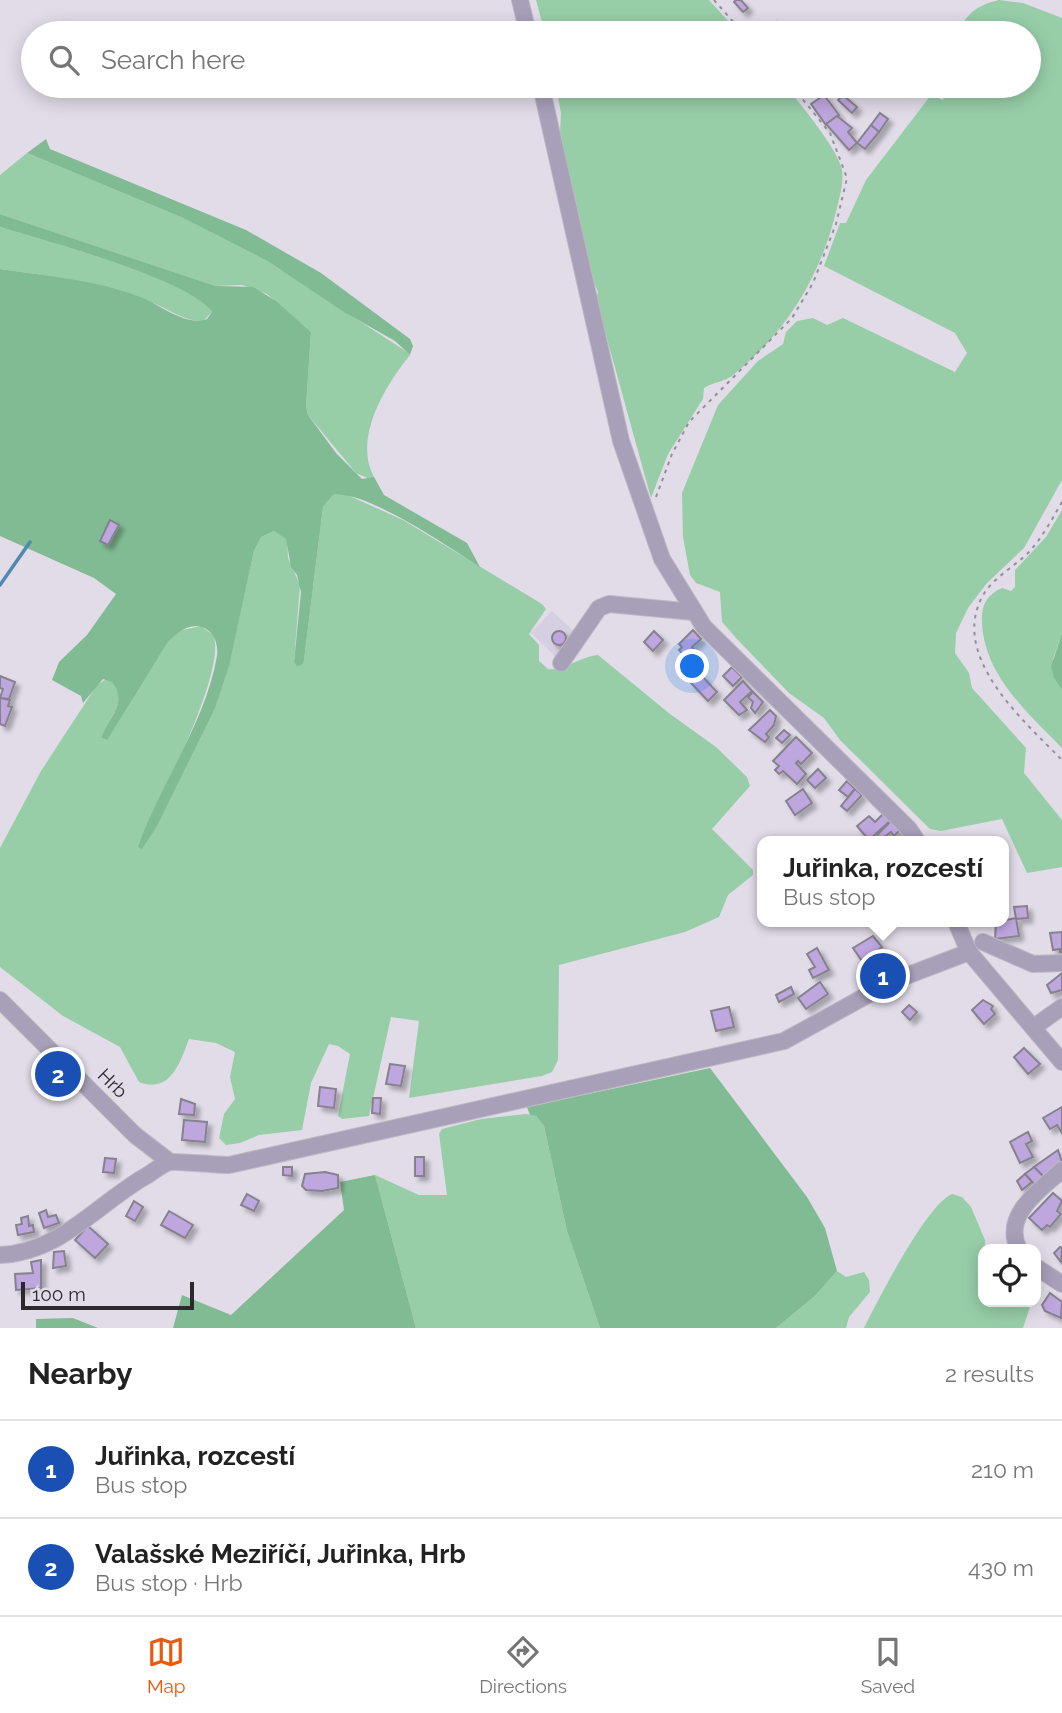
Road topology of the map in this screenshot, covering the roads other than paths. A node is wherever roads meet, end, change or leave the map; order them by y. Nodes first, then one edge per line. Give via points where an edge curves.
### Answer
1 (520, 0) edge
2 (525, 21) edge
3 (544, 98) edge
4 (694, 612) junction
5 (561, 663) dead end
6 (914, 836) edge
7 (958, 927) edge
8 (983, 942) dead end
9 (969, 952) junction
10 (1062, 963) edge
11 (0, 1000) edge
12 (1062, 1007) edge
13 (1034, 1027) junction
14 (1062, 1062) edge
15 (170, 1162) junction
16 (1062, 1170) edge
17 (1018, 1244) edge
18 (0, 1255) edge
19 (1041, 1270) edge
20 (1062, 1284) edge

1 - 2 street
3 - 4 street via 621,441 662,559
4 - 5 street via 609,604 599,608
4 - 6 street via 704,628
7 - 9 street
8 - 10 street via 1033,964
9 - 13 street
9 - 15 street via 893,981 784,1041 229,1165
11 - 15 street, Hrb via 135,1135
12 - 13 street
13 - 14 street
15 - 18 street via 43,1247
16 - 17 street via 1028,1201 1016,1220
19 - 20 street

